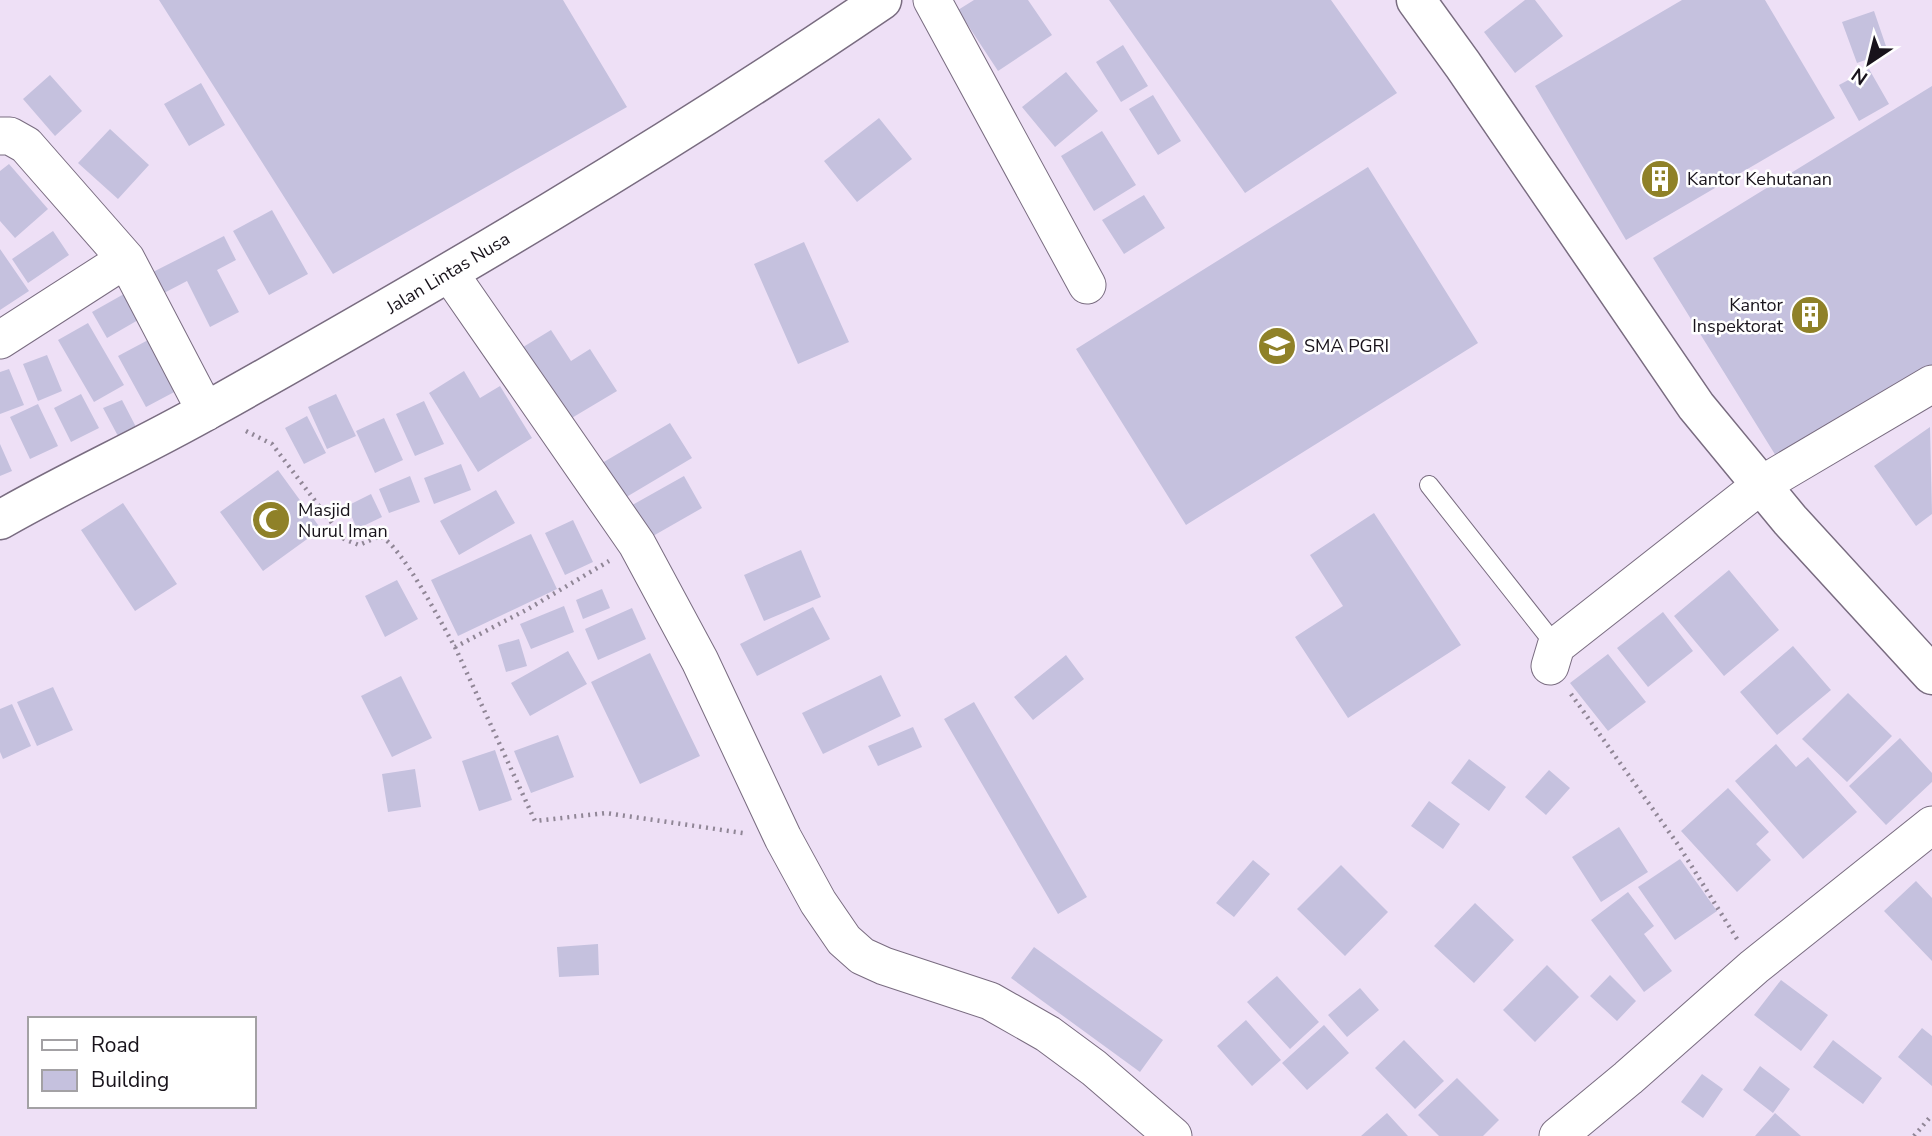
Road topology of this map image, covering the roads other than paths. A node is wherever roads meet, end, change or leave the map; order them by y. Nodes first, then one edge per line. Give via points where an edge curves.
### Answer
1 (882, 0) edge
2 (932, 0) edge
3 (1416, 0) edge
4 (0, 136) edge
5 (125, 259) junction
6 (450, 274) junction
7 (1087, 285) dead end
8 (0, 340) edge
9 (1932, 384) edge
10 (206, 412) junction
11 (1429, 485) dead end
12 (1761, 485) junction
13 (0, 520) edge
14 (1553, 656) joint
15 (1932, 675) edge
16 (1932, 825) edge
17 (1174, 1136) edge
18 (1558, 1136) edge

1 - 6 highway, Jalan Lintas Nusa
2 - 7 street
3 - 12 highway via 1696,406
4 - 5 street via 26,145
5 - 8 street
5 - 10 street
6 - 10 highway, Jalan Lintas Nusa
6 - 17 street via 637,544 700,660 783,838 844,940 884,967 990,1001 1048,1034
9 - 12 street
10 - 13 highway, Jalan Lintas Nusa
11 - 14 lane
12 - 14 street
12 - 15 highway
16 - 18 street via 1754,967

